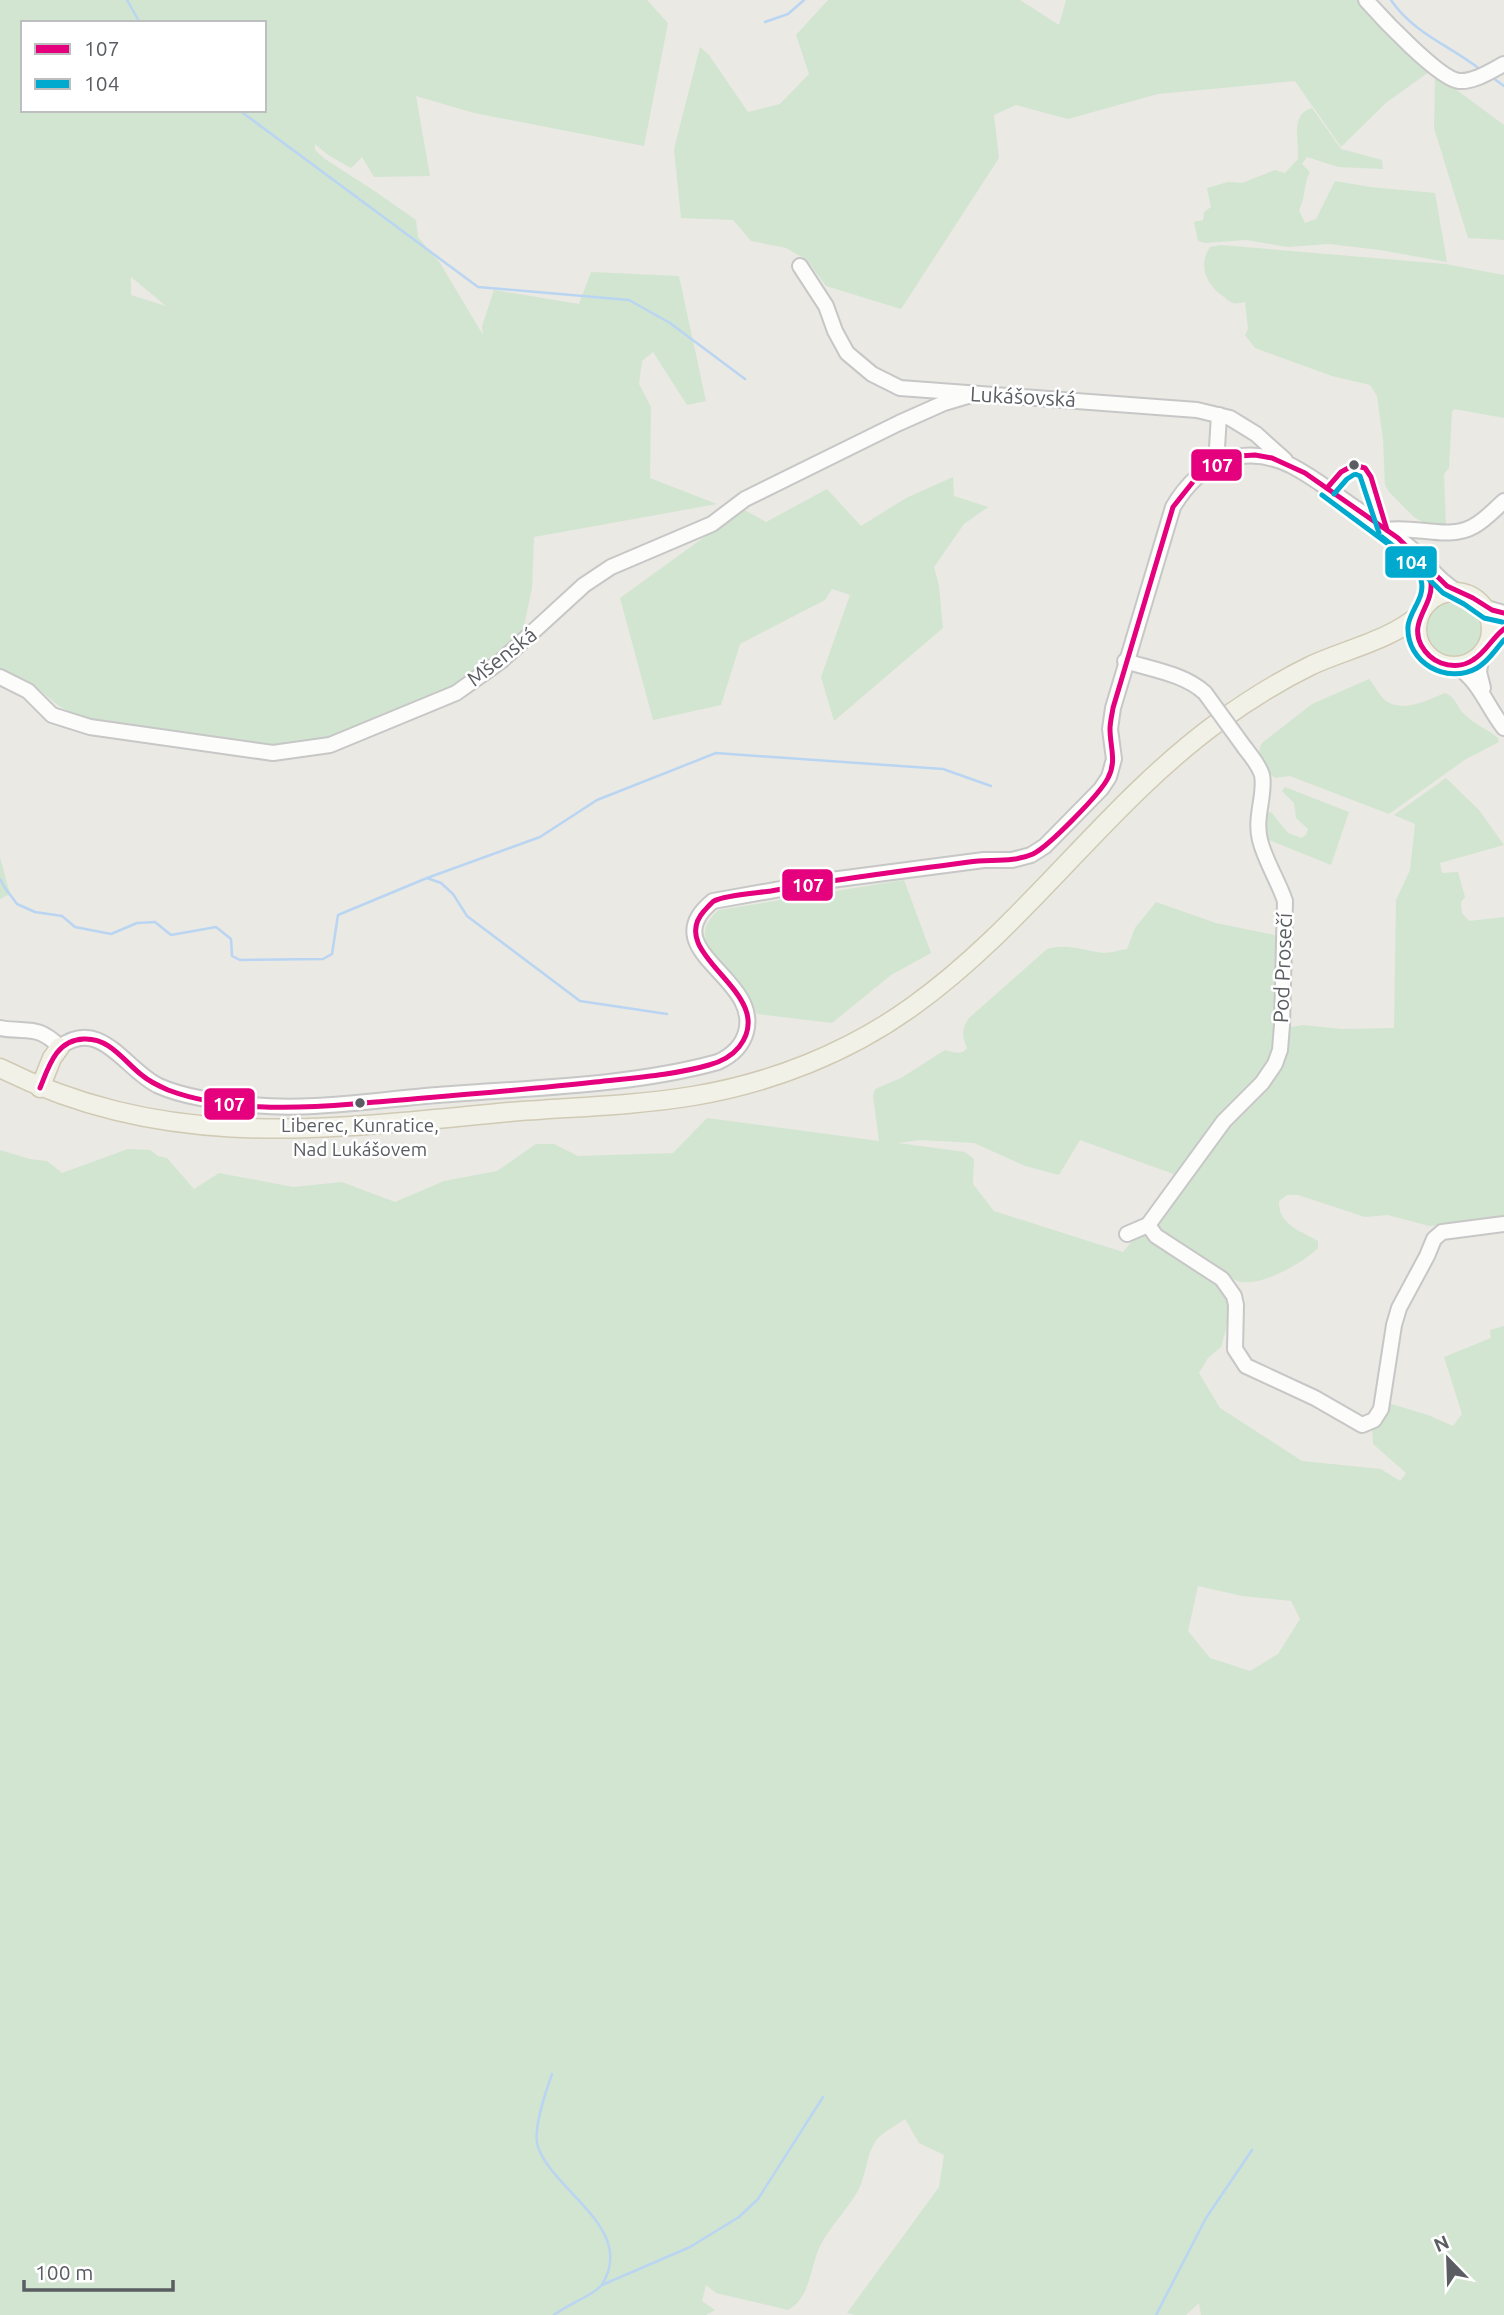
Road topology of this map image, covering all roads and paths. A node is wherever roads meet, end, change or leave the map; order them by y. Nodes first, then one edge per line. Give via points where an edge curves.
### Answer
1 (1366, 0) edge
2 (1504, 64) edge
3 (800, 266) dead end
4 (971, 395) junction
5 (1219, 415) junction
6 (1216, 464) junction
7 (1291, 466) junction
8 (1504, 501) edge
9 (1387, 530) junction
10 (1424, 562) junction
11 (1460, 593) junction
12 (1483, 607) junction
13 (1424, 608) junction
14 (1504, 613) edge
15 (1504, 629) edge
16 (1485, 647) junction
17 (1422, 648) junction
18 (1349, 651) junction
19 (1125, 662) junction
20 (1456, 666) junction
21 (0, 677) edge
22 (1486, 700) junction
23 (1504, 727) edge
24 (0, 1028) edge
25 (61, 1047) junction
26 (0, 1068) edge
27 (40, 1088) junction
28 (1504, 1224) edge
29 (1148, 1225) junction
30 (1127, 1234) dead end

1 - 2 street via 1452,79 1462,82
3 - 4 street, Lukášovská via 847,353 872,374 900,388
4 - 5 street, Lukášovská via 1085,400
4 - 21 street, Mšenská via 899,423 745,499 712,524 611,567 584,585 501,662 456,693 330,745 272,753 90,727 52,715 28,691
5 - 6 street
5 - 7 street, Lukášovská via 1256,434
6 - 7 street via 1252,456
6 - 19 street via 1192,480 1173,507
7 - 9 street
8 - 9 street via 1465,531
9 - 10 street
10 - 11 street
10 - 13 street via 1431,582
11 - 12 main road
11 - 13 main road via 1443,594
12 - 14 street
12 - 16 main road via 1490,624
13 - 17 main road via 1417,631
13 - 18 main road via 1406,625
15 - 16 street
16 - 20 main road via 1470,662
16 - 22 street via 1479,672
17 - 18 main road via 1394,641
17 - 20 main road via 1436,662
18 - 27 main road via 1314,664 1249,700 1185,747 974,956 911,1008 872,1033 780,1074 691,1096 286,1130 225,1128 134,1116
19 - 25 street via 1110,729 1114,759 1109,777 1045,846 1031,855 831,880 713,901 701,911 694,924 696,941 743,1000 748,1021 736,1050 704,1066 556,1086 276,1107 169,1090 147,1079 115,1049 97,1040 75,1039
19 - 29 street, Pod Prosečí, bridge via 1198,686 1259,769 1263,786 1259,836 1284,901 1280,1050 1270,1073 1224,1121
20 - 22 street via 1475,682
22 - 23 street
24 - 25 street via 38,1030
25 - 27 main road
26 - 27 main road
28 - 29 street via 1442,1232 1434,1239 1399,1308 1381,1409 1374,1420 1362,1425 1246,1366 1235,1349 1236,1305 1226,1284 1156,1236
29 - 30 street

